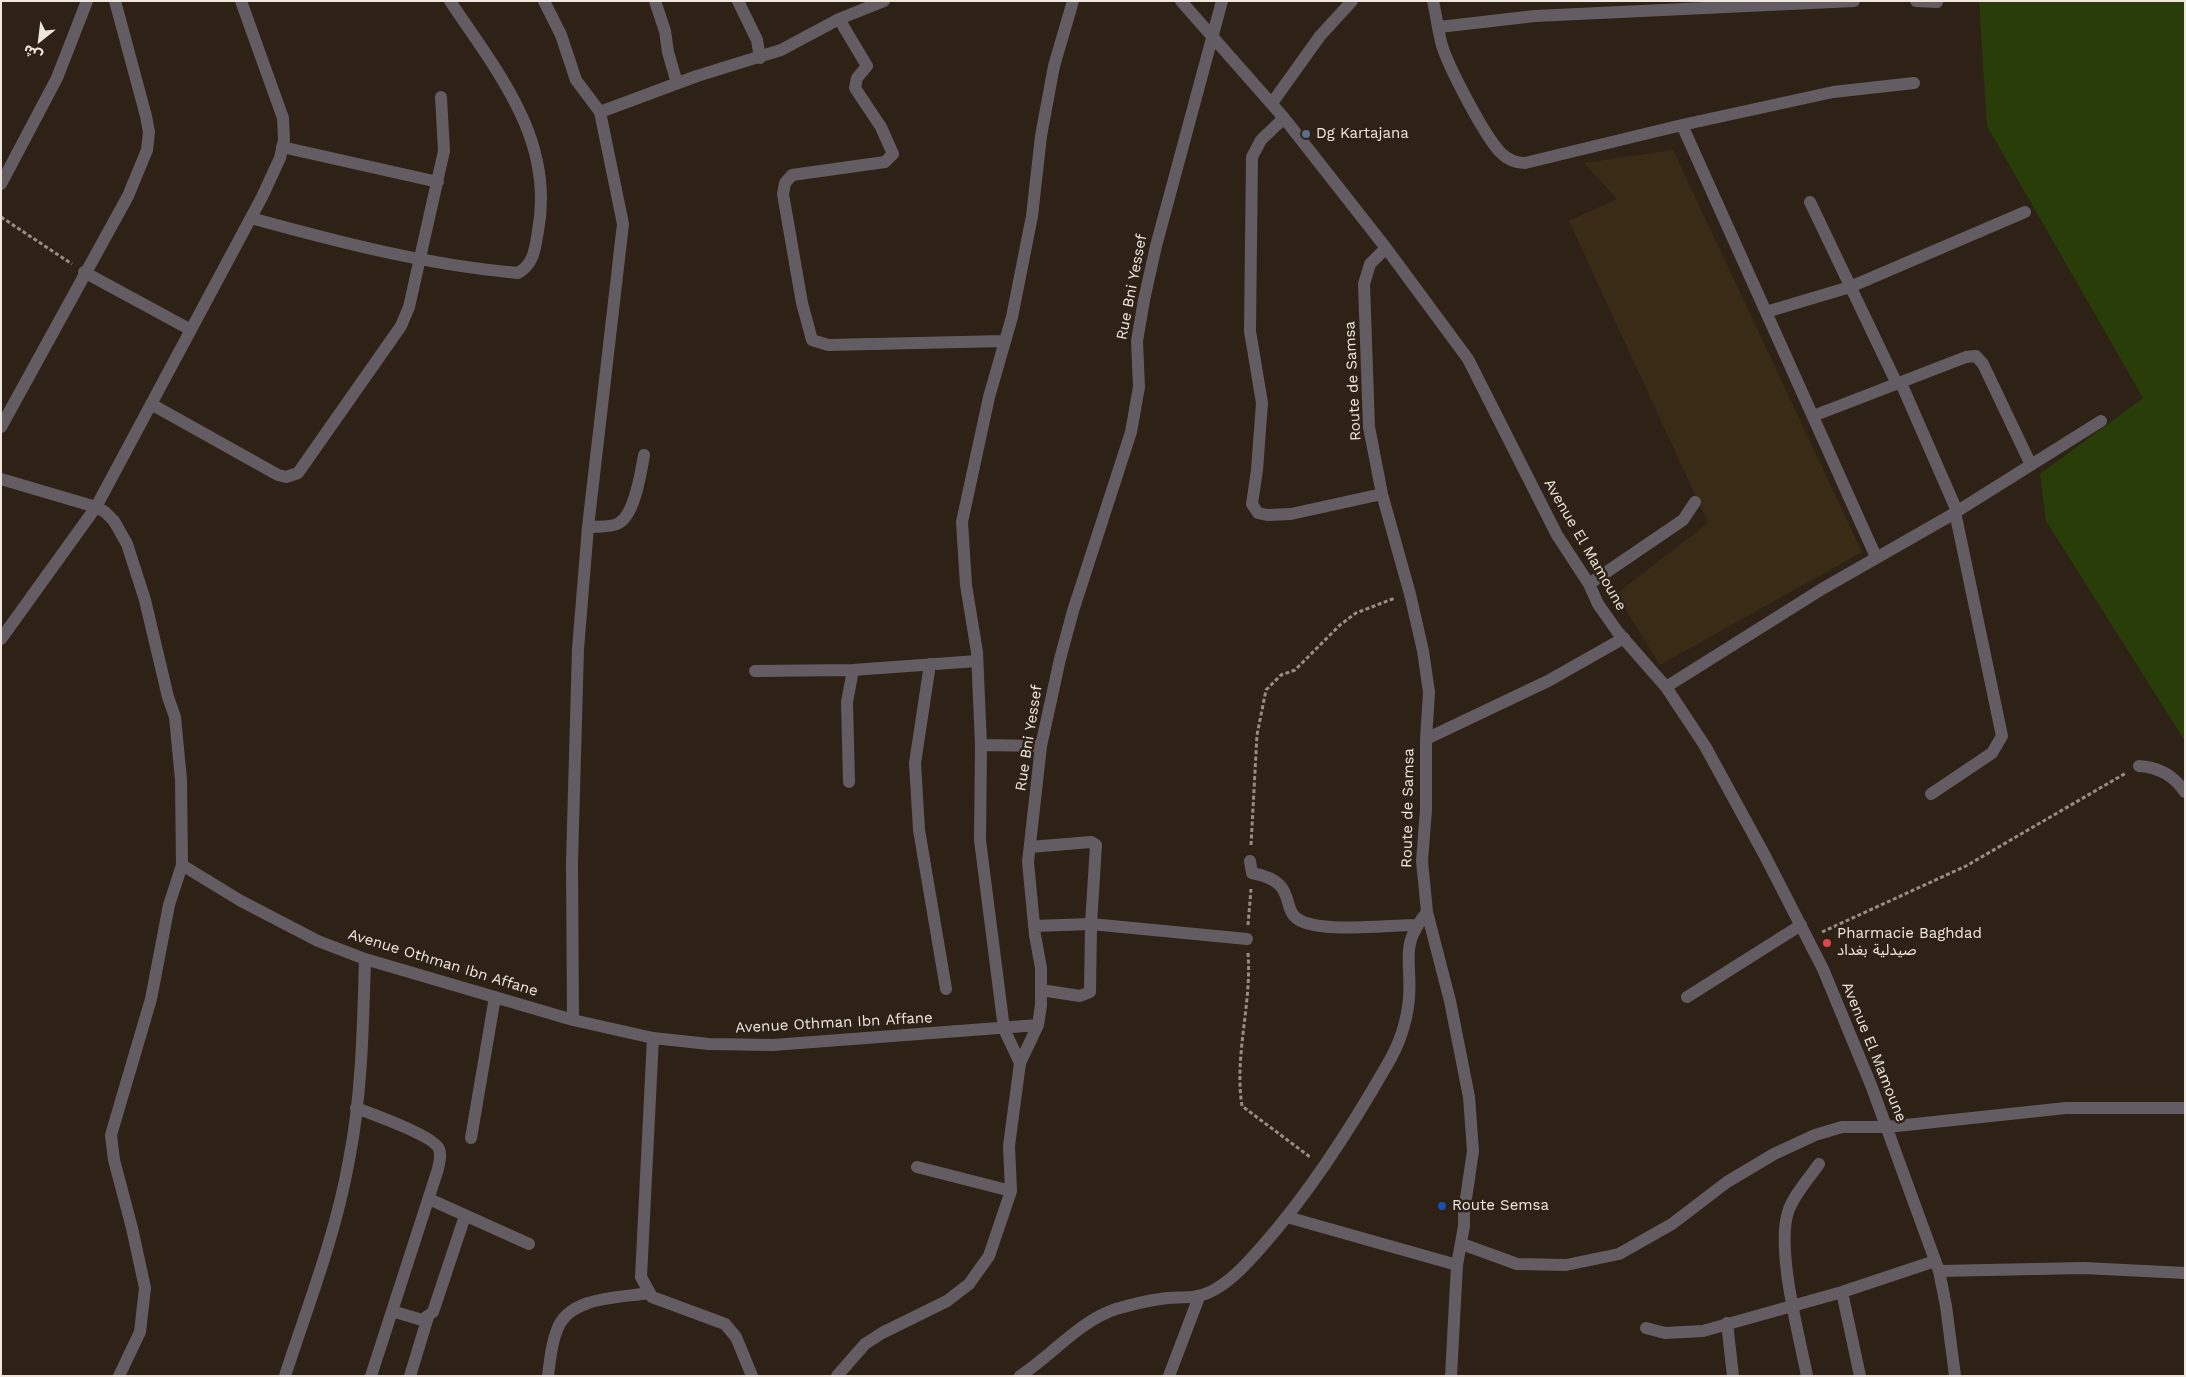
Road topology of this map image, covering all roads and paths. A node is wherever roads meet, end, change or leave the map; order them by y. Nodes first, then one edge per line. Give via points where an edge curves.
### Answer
1 (87, 1) edge
2 (115, 1) edge
3 (241, 1) edge
4 (450, 1) edge
5 (544, 1) edge
6 (655, 1) edge
7 (738, 1) edge
8 (884, 1) edge
9 (1073, 1) edge
10 (1181, 1) edge
11 (1222, 1) edge
12 (1352, 1) edge
13 (1433, 1) edge
14 (1854, 1) edge
15 (1916, 1) edge
16 (1937, 2) edge
17 (839, 19) junction
18 (1439, 26) junction
19 (1213, 40) junction
20 (760, 58) junction
21 (677, 83) junction
22 (1914, 83) dead end
23 (441, 97) dead end
24 (1272, 103) junction
25 (600, 112) junction
26 (1284, 118) junction
27 (1682, 125) junction
28 (282, 147) junction
29 (438, 182) junction
30 (1, 184) edge
31 (1810, 202) dead end
32 (2024, 212) dead end
33 (1, 217) edge
34 (250, 218) junction
35 (1386, 248) junction
36 (418, 259) junction
37 (84, 272) junction
38 (1850, 287) junction
39 (1766, 312) junction
40 (191, 330) junction
41 (1005, 341) junction
42 (1899, 384) junction
43 (151, 404) junction
44 (1813, 416) junction
45 (2101, 421) dead end
46 (1, 426) edge
47 (644, 455) dead end
48 (2031, 465) junction
49 (1, 479) edge
50 (1382, 494) junction
51 (1695, 502) dead end
52 (96, 507) junction
53 (1956, 512) junction
54 (588, 527) junction
55 (1876, 557) junction
56 (1589, 584) junction
57 (1410, 594) junction
58 (1624, 638) junction
59 (1, 639) edge
60 (1311, 656) dead end
61 (977, 661) junction
62 (930, 664) junction
63 (852, 670) junction
64 (755, 671) dead end
65 (1666, 687) junction
66 (1426, 739) junction
67 (981, 745) junction
68 (1041, 746) junction
69 (2139, 766) joint
70 (849, 782) dead end
71 (2185, 792) edge
72 (1930, 794) dead end
73 (1030, 847) junction
74 (1250, 861) dead end
75 (182, 865) junction
76 (1427, 912) junction
77 (1091, 924) junction
78 (1418, 924) junction
79 (1801, 925) junction
80 (1034, 926) junction
81 (1247, 939) dead end
82 (1808, 939) junction
83 (365, 959) junction
84 (946, 989) dead end
85 (1041, 990) junction
86 (496, 997) junction
87 (1687, 997) dead end
88 (574, 1020) junction
89 (1038, 1025) junction
90 (1004, 1029) junction
91 (653, 1038) junction
92 (1020, 1064) junction
93 (356, 1108) junction
94 (2185, 1108) edge
95 (1257, 1117) dead end
96 (1887, 1127) junction
97 (471, 1138) dead end
98 (1819, 1164) dead end
99 (917, 1167) dead end
100 (1323, 1167) junction
101 (1011, 1191) junction
102 (429, 1199) junction
103 (465, 1216) junction
104 (1287, 1217) junction
105 (528, 1244) dead end
106 (1462, 1244) junction
107 (1457, 1266) junction
108 (1937, 1266) junction
109 (2185, 1273) edge
110 (1842, 1292) junction
111 (649, 1294) junction
112 (1199, 1297) junction
113 (1793, 1306) junction
114 (392, 1311) junction
115 (428, 1317) junction
116 (1727, 1323) junction
117 (1646, 1328) dead end
118 (119, 1376) edge
119 (285, 1376) edge
120 (371, 1376) edge
121 (410, 1376) edge
122 (548, 1376) edge
123 (752, 1376) edge
124 (837, 1376) edge
125 (1020, 1376) edge
126 (1169, 1376) edge
127 (1451, 1376) edge
128 (1733, 1376) edge
129 (1806, 1376) edge
130 (1860, 1376) edge
131 (1956, 1376) edge

1 - 30 street via 57,78
2 - 37 street via 146,116 149,132 147,150 128,196
3 - 28 street via 283,118
4 - 36 street via 506,85 527,125 537,152 543,206 533,257 518,273
5 - 25 street via 561,35 576,80
6 - 21 street
7 - 20 street via 756,40
8 - 17 street
9 - 41 street via 1054,66 1041,136 1032,216
10 - 19 street, Avenue El Mamoune
11 - 19 street, Rue Bni Yessef
12 - 24 street via 1320,36
13 - 18 street
14 - 18 street via 1535,16
15 - 16 street
17 - 20 street
17 - 41 street via 867,66 857,78 855,88 881,127 893,154 885,162 792,175 784,186 802,303 812,340 828,345
18 - 27 street via 1452,70 1495,147 1512,160 1525,163
19 - 24 street, Avenue El Mamoune
19 - 68 street, Rue Bni Yessef via 1144,300 1137,341 1139,387 1132,432 1070,621
20 - 21 street
21 - 25 street
22 - 27 street via 1833,92
23 - 29 street via 444,151
24 - 26 street, Avenue El Mamoune
25 - 54 street via 623,224
26 - 35 street, Avenue El Mamoune
26 - 50 street via 1261,140 1252,157 1250,331 1262,403 1252,504 1258,513 1278,515
27 - 39 street
28 - 29 street
28 - 34 street via 280,158
29 - 36 street
31 - 38 street
32 - 38 street
33 - 37 path
34 - 36 street
34 - 40 street
35 - 50 street, Route de Samsa via 1370,264 1364,284 1369,427
35 - 56 street, Avenue El Mamoune via 1468,359 1557,535
36 - 43 street via 415,288 401,326 298,473 286,477 278,475
37 - 40 street
37 - 46 street
38 - 39 street
38 - 42 street
39 - 44 street
40 - 43 street
41 - 61 street via 974,460 962,522 966,585
42 - 44 street
42 - 48 street via 1976,356 1983,364
42 - 53 street
43 - 52 street
44 - 55 street
45 - 48 street
47 - 54 street via 635,495 625,517 614,525
48 - 53 street
49 - 52 street
50 - 57 street, Route de Samsa
51 - 56 street via 1683,520
52 - 59 street
52 - 75 street via 114,521 126,544 145,600 175,717 181,780
53 - 55 street
53 - 72 street via 2002,736 1992,753
54 - 88 street via 578,649 572,853
55 - 65 street
56 - 58 street, Avenue El Mamoune via 1598,604
57 - 60 path via 1356,613
57 - 66 street, Route de Samsa via 1429,692
58 - 65 street, Avenue El Mamoune
58 - 66 street via 1548,681
61 - 62 street
61 - 67 street
62 - 63 street
62 - 84 street via 916,763 919,830
63 - 64 street
63 - 70 street via 847,702
65 - 79 street, Avenue El Mamoune via 1705,746
66 - 76 street, Route de Samsa via 1422,862
67 - 68 street
67 - 90 street via 980,840
68 - 73 street, Rue Bni Yessef
69 - 71 street via 2162,771
69 - 82 path via 1966,866
73 - 77 street via 1095,843
73 - 80 street, Rue Bni Yessef via 1028,862
74 - 78 street via 1252,873 1270,878 1282,887 1294,916 1301,921 1327,927
75 - 83 street, Avenue Othman Ibn Affane via 241,901 318,941
75 - 118 street via 169,905 151,999 111,1135 145,1288 140,1332
76 - 78 street
76 - 106 street, Route de Samsa via 1450,1001 1469,1097 1473,1151
77 - 80 street
77 - 81 street
77 - 85 street via 1090,992 1080,996
78 - 100 street via 1408,946 1408,1010 1397,1048
79 - 82 street, Avenue El Mamoune
79 - 87 street
80 - 85 street, Rue Bni Yessef
82 - 96 street, Avenue El Mamoune via 1838,1003
83 - 86 street, Avenue Othman Ibn Affane
83 - 93 street via 362,1057
85 - 89 street, Rue Bni Yessef
86 - 88 street, Avenue Othman Ibn Affane
86 - 97 street
88 - 91 street, Avenue Othman Ibn Affane
89 - 90 street, Avenue Othman Ibn Affane
89 - 92 street, Rue Bni Yessef
90 - 91 street, Avenue Othman Ibn Affane via 773,1045 709,1044
90 - 92 street
91 - 111 street via 640,1265 641,1277
92 - 101 street, Rue Bni Yessef via 1009,1146
93 - 102 street via 406,1128 434,1142 439,1148 438,1169
93 - 119 street via 350,1159 338,1212
94 - 96 street via 2066,1108
95 - 100 path
96 - 106 street via 1842,1127 1793,1144 1727,1182 1672,1224 1619,1254 1566,1265 1517,1264
96 - 108 street, Avenue El Mamoune
98 - 113 street via 1788,1210 1784,1229
99 - 101 street
100 - 104 street
101 - 124 street, Rue Bni Yessef via 990,1256 969,1284 947,1301 865,1344
102 - 103 street
102 - 114 street
103 - 105 street
103 - 115 street via 437,1305
104 - 107 street
104 - 112 street via 1240,1271
106 - 107 street, Route de Samsa
107 - 127 street, Route de Samsa
108 - 109 street
108 - 110 street
108 - 131 street, Avenue El Mamoune
110 - 113 street
110 - 130 street
111 - 122 street via 603,1300 570,1311 557,1329
111 - 123 street via 666,1304 725,1324 736,1337
112 - 125 street via 1160,1299 1102,1315
112 - 126 street
113 - 116 street
113 - 129 street
114 - 115 street via 416,1318
114 - 120 street
115 - 121 street
116 - 117 street via 1686,1333 1665,1333
116 - 128 street

